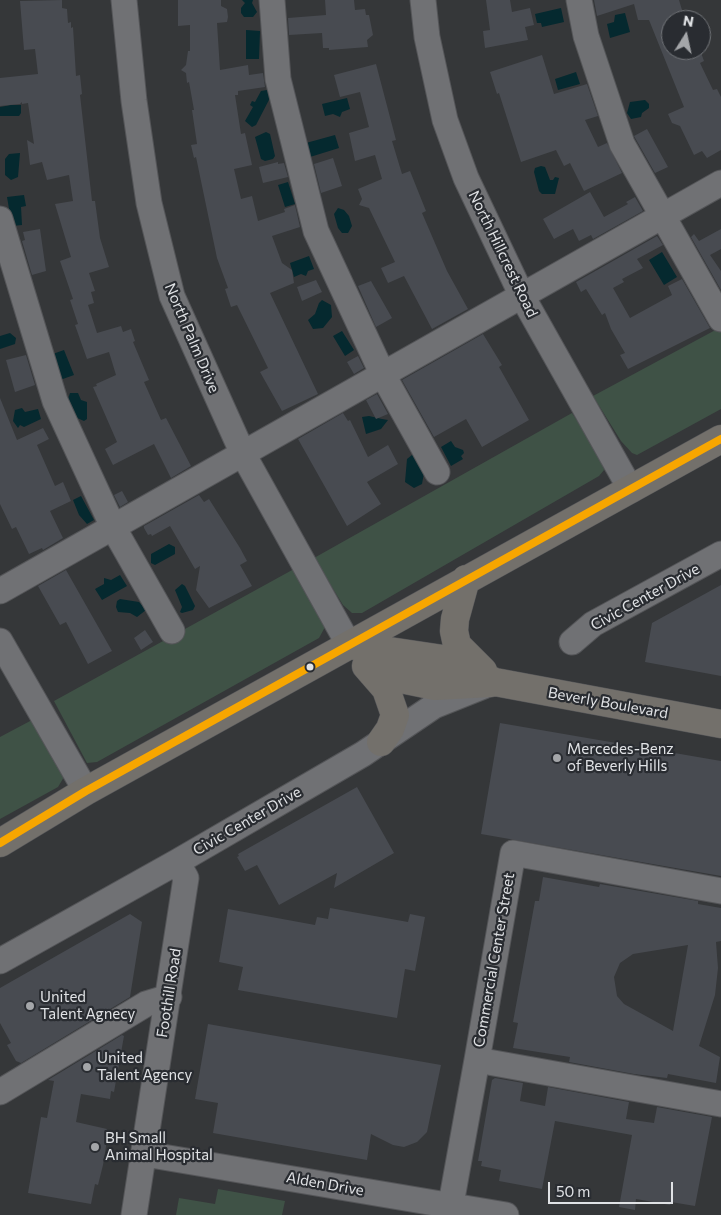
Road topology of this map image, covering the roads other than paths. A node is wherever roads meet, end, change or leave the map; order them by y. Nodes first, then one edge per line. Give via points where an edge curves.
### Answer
1 (124, 0) edge
2 (272, 0) edge
3 (423, 0) edge
4 (579, 0) edge
5 (721, 183) edge
6 (662, 216) junction
7 (0, 219) edge
8 (522, 296) junction
9 (721, 319) edge
10 (383, 375) junction
11 (721, 439) edge
12 (242, 454) junction
13 (437, 472) dead end
14 (631, 490) junction
15 (113, 527) junction
16 (721, 554) edge
17 (466, 579) junction
18 (0, 591) edge
19 (172, 631) dead end
20 (0, 640) edge
21 (572, 642) dead end
22 (350, 646) junction
23 (372, 673) junction
24 (495, 682) junction
25 (721, 724) edge
26 (381, 742) junction
27 (86, 791) junction
28 (0, 843) edge
29 (177, 862) junction
30 (721, 891) edge
31 (0, 961) edge
32 (168, 998) junction
33 (477, 1060) junction
34 (0, 1092) edge
35 (721, 1104) edge
36 (145, 1154) junction
37 (384, 1205) edge
38 (450, 1210) edge
39 (134, 1215) edge
40 (506, 1215) edge

1 - 12 street, North Palm Drive via 149,203 172,296
2 - 10 street via 278,79 316,231
3 - 8 street, North Hillcrest Road via 427,37 445,120 466,178
4 - 6 street via 586,36 622,144
5 - 6 street
6 - 8 street
6 - 9 street
7 - 15 street via 55,401
8 - 10 street
8 - 14 street, North Hillcrest Road
10 - 12 street
10 - 13 street
11 - 14 main road
12 - 15 street
12 - 22 street, North Palm Drive
14 - 17 main road
15 - 18 street
15 - 19 street
16 - 21 street, Civic Center Drive via 593,624
17 - 22 main road
17 - 24 main road via 455,619 457,645
20 - 27 street
22 - 23 main road
22 - 24 main road, Beverly Boulevard via 443,659
22 - 27 main road
23 - 24 main road, Beverly Boulevard via 435,686
23 - 26 main road via 386,689 395,715
24 - 25 main road, Beverly Boulevard
24 - 26 street via 454,712 417,733 397,742
26 - 29 street, Civic Center Drive
27 - 28 main road
29 - 31 street, Civic Center Drive
29 - 32 street, Foothill Road via 186,878
30 - 33 street, Commercial Center Street via 513,853
32 - 34 street via 146,1004
32 - 36 street, Foothill Road
33 - 35 street, Commercial Center Street
33 - 38 street
36 - 37 street, Alden Drive
36 - 39 street, Foothill Road
37 - 38 street, Alden Drive
38 - 40 street, Alden Drive

